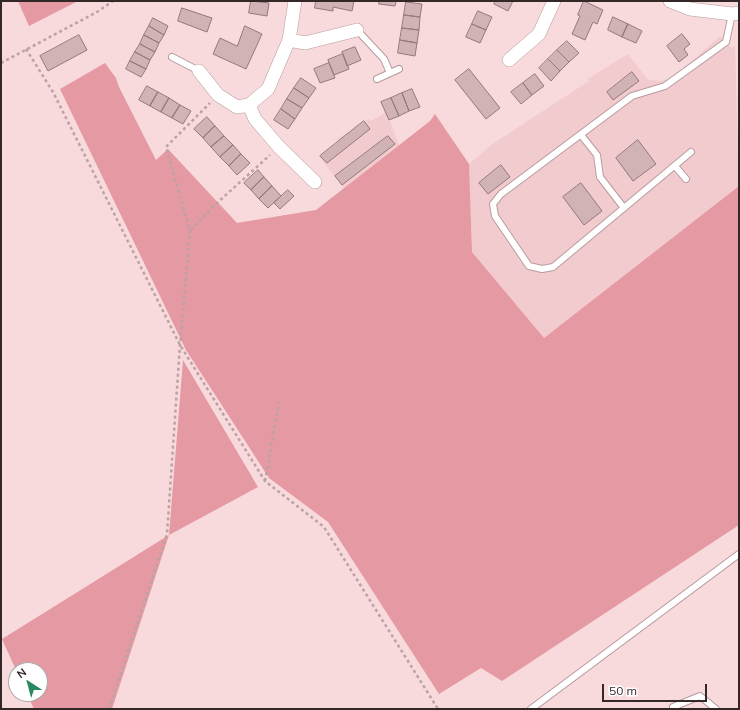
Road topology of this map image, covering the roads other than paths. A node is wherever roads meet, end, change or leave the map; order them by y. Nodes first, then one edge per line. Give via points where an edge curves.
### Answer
1 (295, 1) edge
2 (554, 1) edge
3 (670, 1) edge
4 (735, 13) edge
5 (357, 30) joint
6 (289, 40) junction
7 (172, 57) dead end
8 (509, 60) dead end
9 (399, 69) dead end
10 (200, 71) joint
11 (390, 73) junction
12 (377, 79) dead end
13 (249, 105) junction
14 (581, 135) junction
15 (692, 152) dead end
16 (675, 166) junction
17 (686, 179) dead end
18 (315, 182) dead end
19 (624, 208) junction
20 (739, 554) edge
21 (673, 707) dead end
22 (531, 709) edge
23 (716, 709) edge

1 - 6 street
2 - 8 street via 539,34
3 - 4 street via 690,9
4 - 14 lane via 726,42 665,86 632,96
5 - 6 street via 306,43
5 - 11 lane via 384,58
6 - 13 street via 268,89
7 - 10 lane
9 - 11 lane
10 - 13 street via 218,95 236,107
11 - 12 lane
13 - 18 street via 255,119
14 - 19 lane via 598,155 600,177
14 - 19 lane via 501,194 493,204 495,216 529,266 542,269 553,267
15 - 16 lane
16 - 17 lane
16 - 19 lane
20 - 22 lane
21 - 23 lane via 700,696

